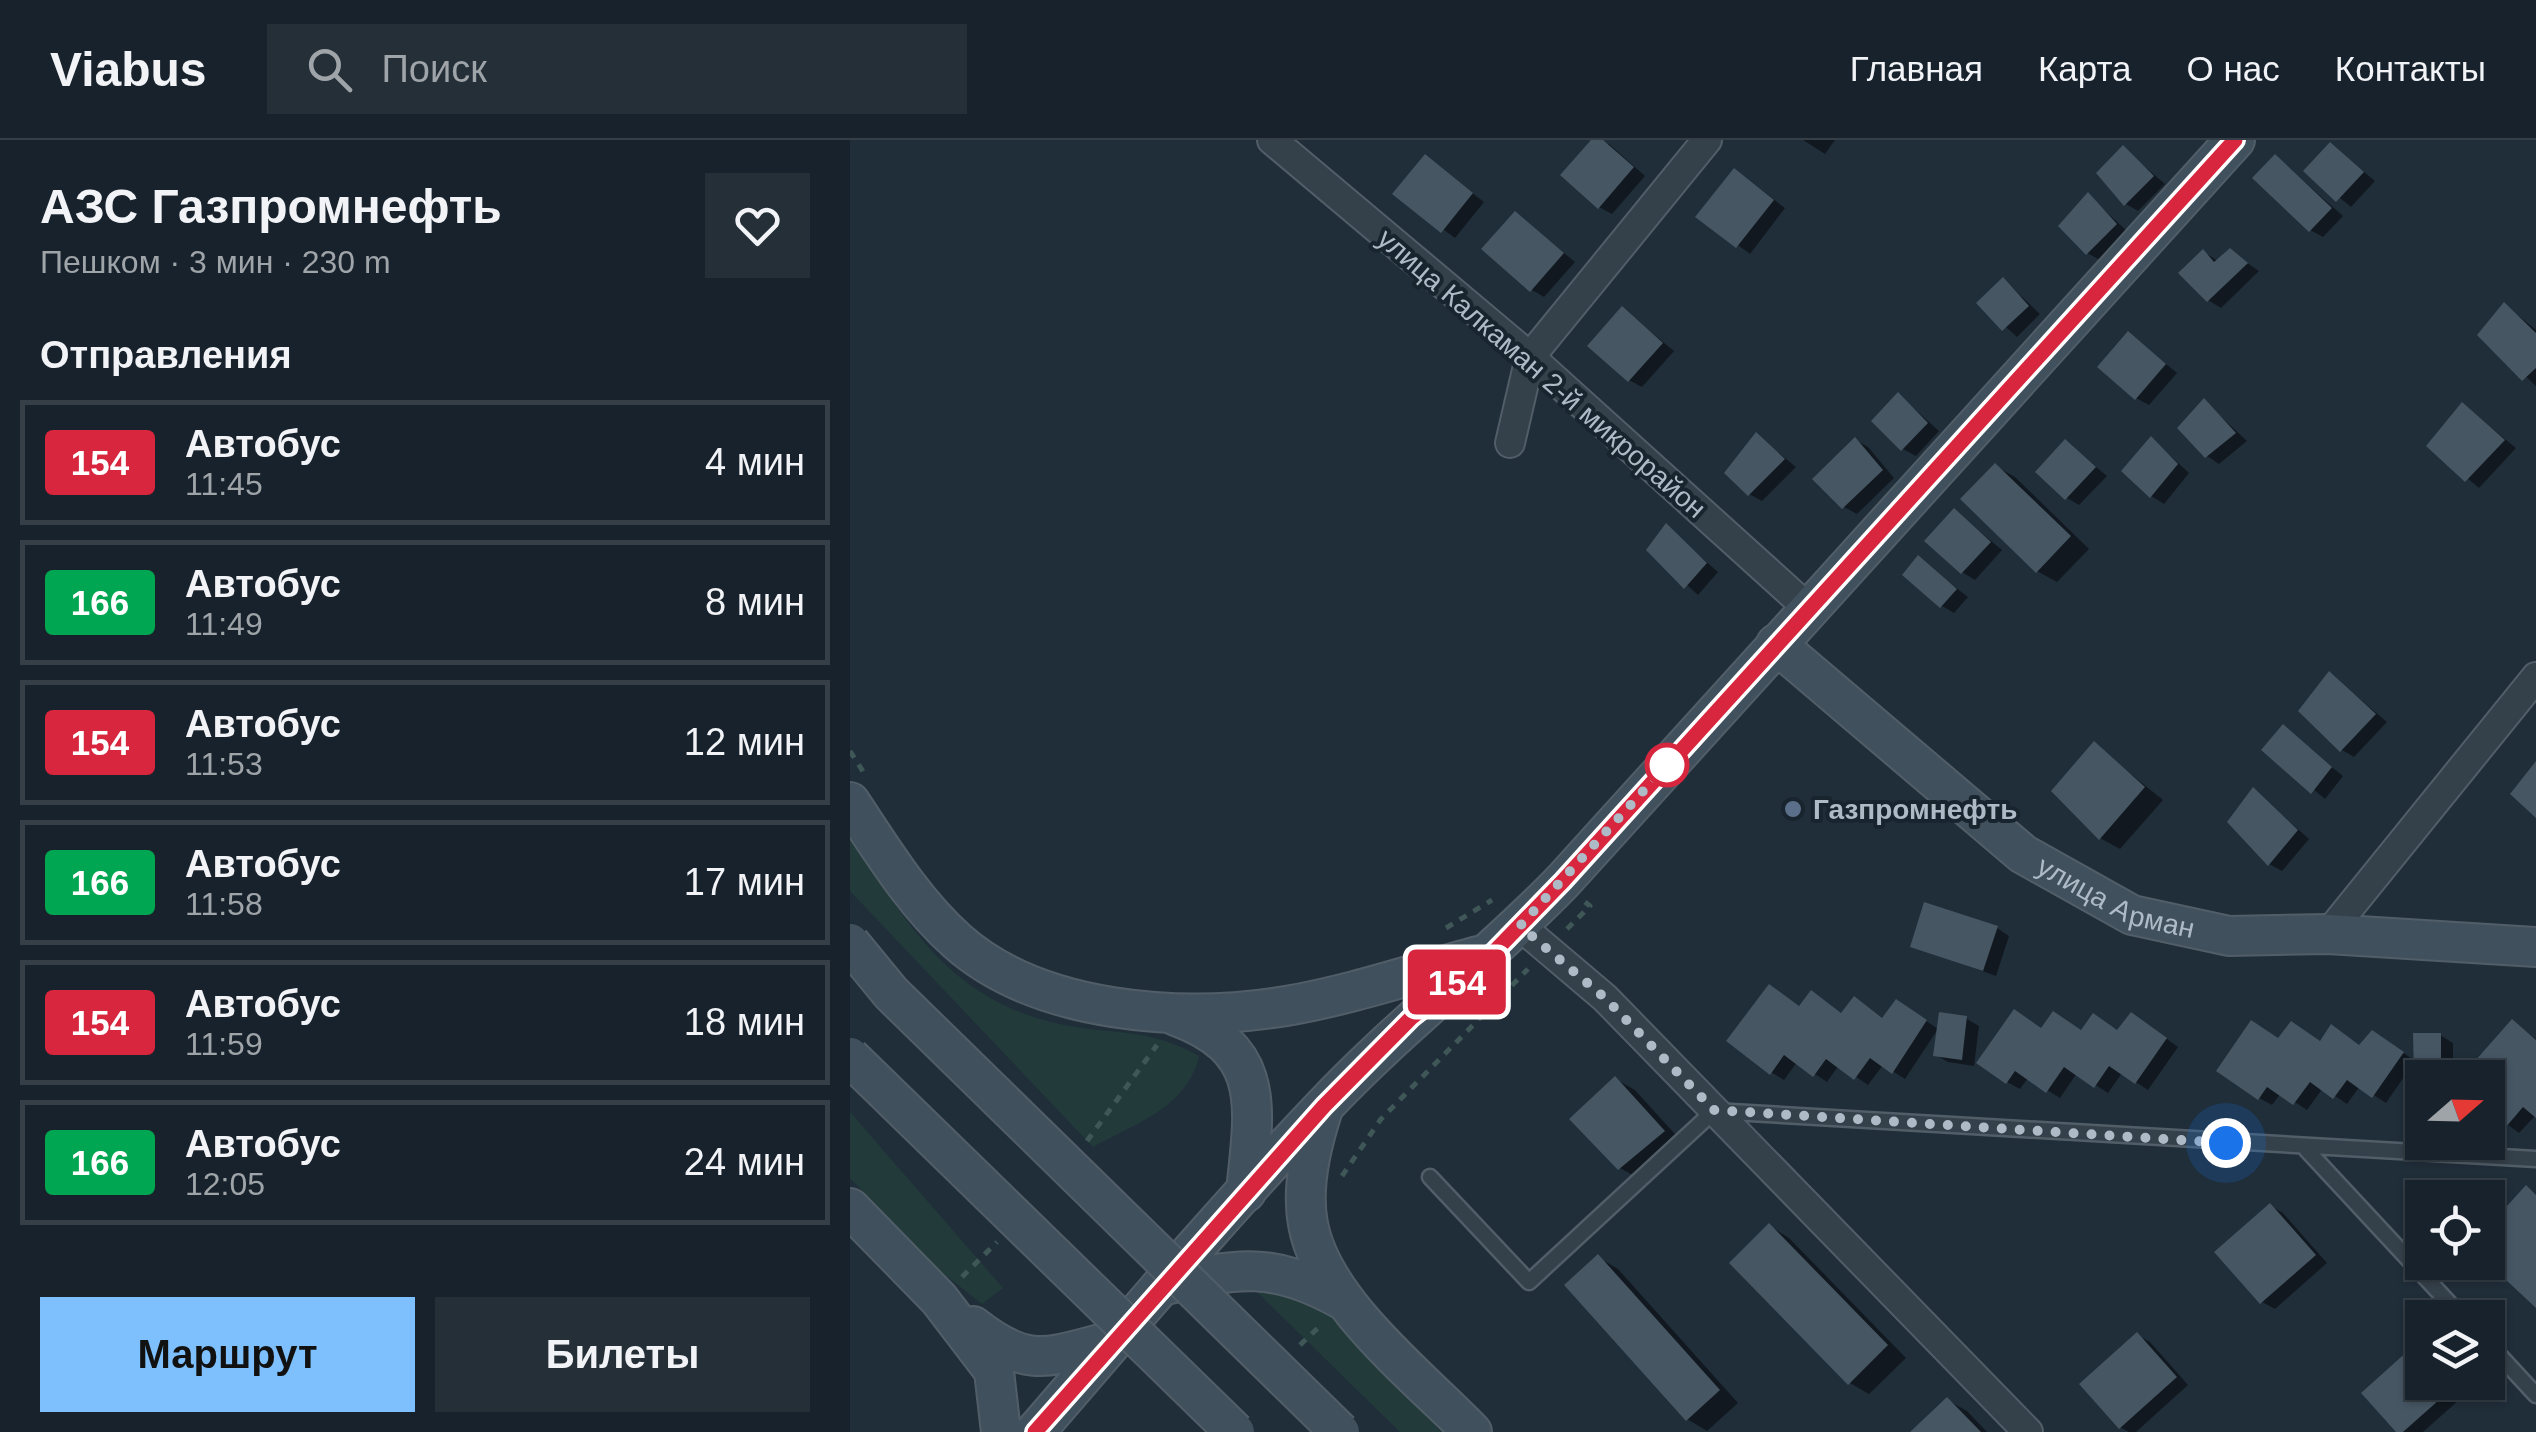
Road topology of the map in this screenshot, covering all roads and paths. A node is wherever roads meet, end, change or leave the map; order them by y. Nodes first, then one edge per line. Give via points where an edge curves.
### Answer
1 (1272, 140) edge
2 (1707, 140) edge
3 (2235, 140) edge
4 (1530, 357) junction
5 (1510, 444) dead end
6 (1810, 610) junction
7 (1776, 644) junction
8 (2536, 677) edge
9 (850, 751) edge
10 (860, 792) edge
11 (1504, 892) dead end
12 (1433, 934) dead end
13 (2328, 934) junction
14 (1508, 938) junction
15 (850, 943) edge
16 (2536, 948) edge
17 (1164, 1012) junction
18 (850, 1057) edge
19 (1324, 1106) junction
20 (1714, 1110) junction
21 (2305, 1148) junction
22 (2536, 1159) edge
23 (1430, 1177) dead end
24 (1246, 1192) junction
25 (850, 1208) edge
26 (1161, 1286) junction
27 (939, 1300) junction
28 (2447, 1300) edge
29 (1345, 1301) junction
30 (1112, 1341) junction
31 (2505, 1361) edge
32 (2536, 1395) edge
33 (1048, 1423) edge
34 (1000, 1432) edge
35 (1235, 1432) edge
36 (1340, 1432) edge
37 (1472, 1432) edge
38 (2028, 1432) edge

1 - 4 street, улица Калкаман 2-й микрорайон
2 - 4 street
3 - 6 main road
4 - 5 street
4 - 6 street, улица Калкаман 2-й микрорайон
6 - 7 main road
7 - 13 main road, улица Арман via 2024,854 2132,915 2229,936
7 - 14 main road
8 - 13 street
9 - 10 path
10 - 17 main road via 895,870 956,941 1000,972 1063,995
11 - 12 path
13 - 16 main road, улица Арман
14 - 17 main road via 1287,1006
14 - 19 main road via 1411,1018
14 - 20 street via 1605,998
15 - 36 main road, bridge via 891,993
17 - 24 main road via 1208,1028 1241,1061 1254,1111
18 - 35 main road, bridge
19 - 24 main road
19 - 29 main road via 1312,1142 1308,1224
20 - 21 lane
20 - 23 lane via 1530,1282
20 - 38 street
21 - 22 lane
21 - 28 lane
24 - 26 main road
25 - 27 main road
26 - 29 main road via 1216,1272 1270,1270
26 - 30 main road
27 - 30 main road via 1006,1352 1048,1357
27 - 34 main road via 994,1371
29 - 37 main road
30 - 33 main road
31 - 32 lane

